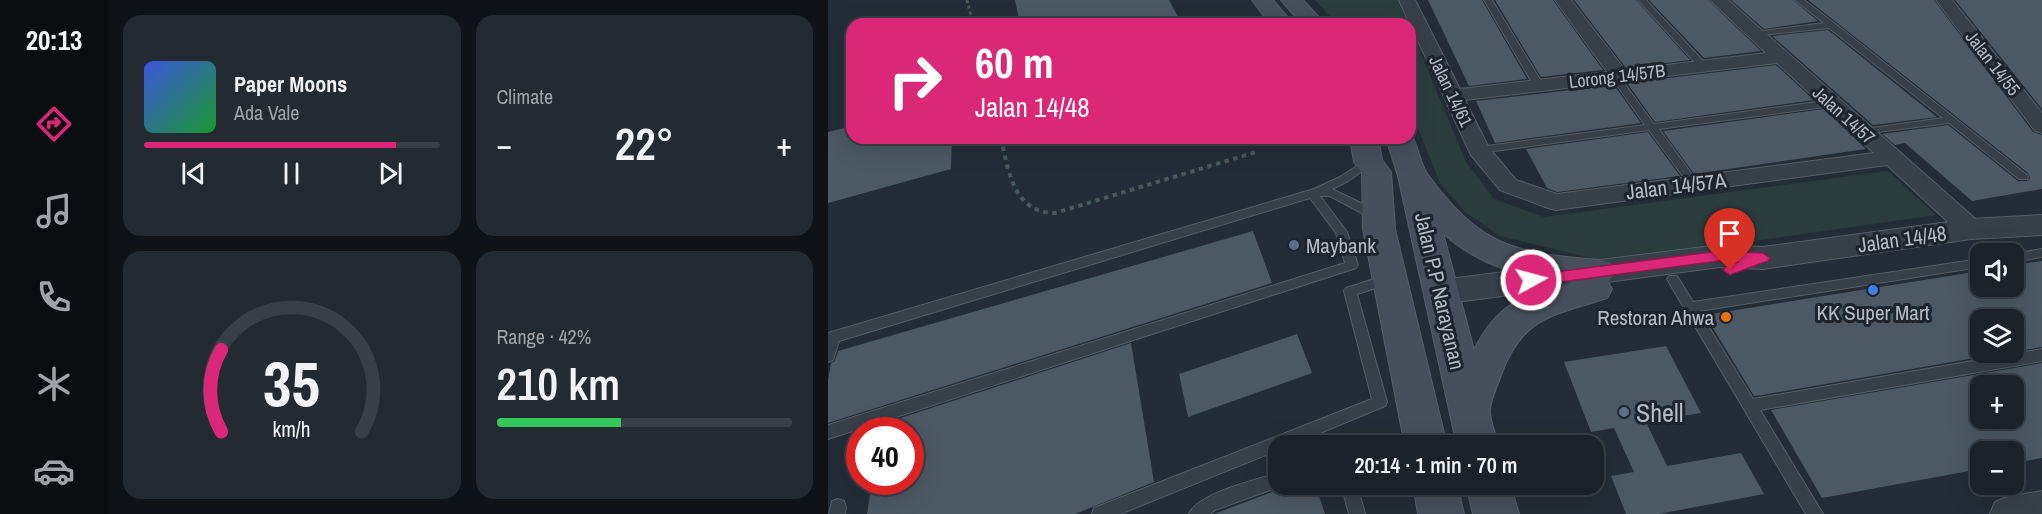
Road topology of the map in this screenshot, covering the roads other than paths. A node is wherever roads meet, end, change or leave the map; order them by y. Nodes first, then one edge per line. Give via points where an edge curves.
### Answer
1 (1262, 0) edge
2 (1291, 0) edge
3 (1407, 0) edge
4 (1488, 0) edge
5 (1563, 0) edge
6 (1642, 0) edge
7 (1718, 0) edge
8 (1799, 0) edge
9 (1944, 0) edge
10 (1277, 18) edge
11 (1308, 18) edge
12 (1416, 18) edge
13 (1416, 19) edge
14 (1831, 26) junction
15 (1755, 34) junction
16 (1780, 57) junction
17 (1703, 66) junction
18 (1617, 76) junction
19 (1539, 86) junction
20 (1453, 96) junction
21 (1832, 103) junction
22 (1951, 120) junction
23 (1652, 127) junction
24 (2042, 127) edge
25 (1864, 132) junction
26 (1402, 144) edge
27 (1479, 150) junction
28 (1369, 157) edge
29 (1892, 158) junction
30 (1413, 176) junction
31 (2023, 177) dead end
32 (1694, 184) junction
33 (1316, 193) junction
34 (1378, 216) junction
35 (2042, 225) edge
36 (1971, 229) junction
37 (2042, 253) edge
38 (2024, 256) edge
39 (1763, 258) junction
40 (1970, 265) edge
41 (1391, 279) junction
42 (1673, 279) junction
43 (1597, 280) junction
44 (1434, 303) junction
45 (1690, 308) junction
46 (2042, 355) edge
47 (828, 356) edge
48 (1417, 406) junction
49 (1749, 406) junction
50 (1473, 428) edge
51 (828, 432) edge
52 (1424, 435) edge
53 (1268, 484) edge
54 (1351, 495) edge
55 (1438, 495) edge
56 (1491, 495) edge
57 (2042, 508) edge
58 (1100, 514) edge
59 (1197, 514) edge
60 (1357, 514) edge
61 (1442, 514) edge
62 (1496, 514) edge
63 (1815, 514) edge
64 (2007, 514) edge

1 - 10 main road
2 - 11 main road
3 - 12 street, Jalan 14/61
4 - 19 lane
5 - 18 street
6 - 17 lane
7 - 15 street, Jalan 14/57
8 - 14 lane
9 - 24 street, Jalan 14/55
13 - 20 street, Jalan 14/61
14 - 15 lane
14 - 22 lane
15 - 16 street, Jalan 14/57
16 - 17 street, Lorong 14/57B
16 - 21 street, Jalan 14/57
17 - 18 street, Lorong 14/57B
18 - 19 street, Lorong 14/57B
18 - 23 lane
19 - 20 street, Lorong 14/57B
20 - 27 street, Jalan 14/61
21 - 23 lane
21 - 25 street, Jalan 14/57
22 - 25 lane
22 - 31 lane
23 - 27 lane
23 - 32 lane
25 - 29 street, Jalan 14/57
26 - 30 main road, Jalan P.P Narayanan
27 - 32 street, Jalan 14/57A via 1508,184 1556,202
28 - 33 lane via 1344,179
28 - 34 main road
28 - 44 main road via 1390,200 1408,290
29 - 32 street, Jalan 14/57A
29 - 36 street, Jalan 14/57
30 - 43 main road via 1454,226 1500,256
30 - 44 main road, Jalan P.P Narayanan
33 - 34 lane via 1332,193
33 - 47 lane via 833,337
33 - 51 lane via 1341,232 1352,265
34 - 41 main road
35 - 36 street, Jalan 14/48
36 - 39 street, Jalan 14/48
37 - 38 lane
39 - 42 street, Jalan 14/48 via 1730,270
39 - 43 street, Jalan 14/48 via 1719,256
40 - 45 lane
41 - 48 main road
41 - 58 lane via 1350,291 1380,402
42 - 43 street, Jalan 14/48
42 - 45 lane
43 - 44 street, Jalan 14/48
43 - 50 main road via 1513,321 1500,337
44 - 48 main road via 1412,327
44 - 50 main road, Jalan P.P Narayanan
45 - 49 lane
46 - 49 lane
48 - 52 main road
49 - 63 lane
53 - 59 lane via 1210,504
54 - 60 lane
55 - 61 main road
56 - 62 main road
57 - 64 street

